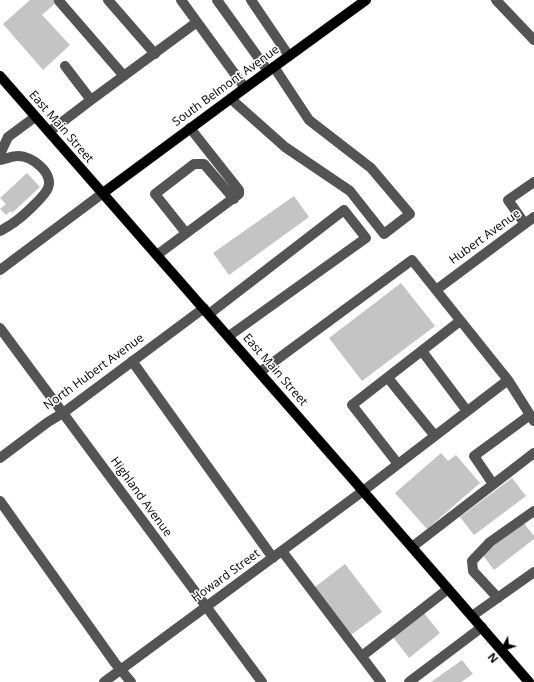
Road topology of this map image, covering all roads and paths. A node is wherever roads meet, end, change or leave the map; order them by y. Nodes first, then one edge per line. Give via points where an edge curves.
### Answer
1 (108, 0) edge
2 (181, 0) edge
3 (216, 0) edge
4 (251, 0) edge
5 (366, 0) edge
6 (496, 0) edge
7 (59, 1) edge
8 (197, 22) junction
9 (534, 40) edge
10 (155, 54) junction
11 (289, 56) junction
12 (65, 66) dead end
13 (271, 69) junction
14 (124, 76) junction
15 (1, 78) edge
16 (245, 88) junction
17 (231, 98) junction
18 (91, 100) junction
19 (35, 117) junction
20 (190, 128) junction
21 (49, 132) junction
22 (0, 154) edge
23 (0, 160) edge
24 (534, 182) edge
25 (103, 194) junction
26 (234, 199) junction
27 (534, 217) edge
28 (525, 224) junction
29 (0, 231) edge
30 (186, 233) junction
31 (157, 255) junction
32 (0, 270) edge
33 (436, 290) junction
34 (206, 311) junction
35 (460, 321) junction
36 (0, 328) edge
37 (228, 336) junction
38 (422, 351) junction
39 (132, 361) junction
40 (260, 372) junction
41 (388, 378) junction
42 (508, 380) junction
43 (467, 411) junction
44 (63, 413) junction
45 (532, 418) edge
46 (435, 436) junction
47 (534, 453) edge
48 (0, 458) edge
49 (398, 464) junction
50 (493, 484) junction
51 (364, 490) junction
52 (0, 501) edge
53 (534, 511) edge
54 (412, 547) junction
55 (282, 551) junction
56 (273, 558) junction
57 (534, 572) edge
58 (448, 589) junction
59 (498, 598) junction
60 (206, 607) junction
61 (472, 616) junction
62 (482, 627) junction
63 (362, 656) junction
64 (121, 670) junction
65 (104, 682) edge
66 (131, 682) edge
67 (262, 682) edge
68 (381, 682) edge
69 (409, 682) edge
70 (529, 682) edge

1 - 10 street
2 - 8 street
3 - 13 street
4 - 11 street
5 - 11 main road, South Belmont Avenue
6 - 9 street
7 - 14 street
8 - 10 street
8 - 16 street
10 - 14 street
11 - 13 main road, South Belmont Avenue
12 - 18 street
13 - 16 main road, South Belmont Avenue
13 - 17 street via 309,120 371,168 410,214 384,234 350,191 285,147
14 - 18 street
15 - 19 main road, East Main Street
16 - 17 main road, South Belmont Avenue
17 - 20 main road, South Belmont Avenue
18 - 21 street
19 - 21 main road, East Main Street
19 - 22 street via 8,137
20 - 25 main road, South Belmont Avenue
20 - 26 street via 239,190 240,194
21 - 25 main road, East Main Street
23 - 29 street via 18,156 29,159 45,170 49,181 42,197 17,220
24 - 28 street via 508,200
25 - 31 main road, East Main Street
25 - 32 street
26 - 30 street
26 - 30 street via 204,164 194,164 155,194
27 - 28 street, Hubert Avenue
28 - 33 street, Hubert Avenue
30 - 31 street
31 - 34 main road, East Main Street
33 - 35 street
33 - 40 street via 412,260
34 - 37 main road, East Main Street
34 - 37 street, North Hubert Avenue via 344,210 366,238
34 - 39 street, North Hubert Avenue
35 - 38 street
35 - 42 street
36 - 44 street, Highland Avenue
37 - 40 main road, East Main Street
38 - 41 street
38 - 43 street
39 - 44 street, North Hubert Avenue
39 - 56 street
40 - 51 main road, East Main Street
41 - 46 street
41 - 49 street via 352,406
42 - 43 street, Howard Street
42 - 45 street
43 - 46 street, Howard Street
44 - 48 street, North Hubert Avenue
44 - 60 street, Highland Avenue
45 - 50 street via 474,456
46 - 49 street, Howard Street
47 - 50 street
49 - 51 street, Howard Street
50 - 54 street
51 - 54 main road, East Main Street
51 - 55 street, Howard Street
52 - 64 street
53 - 59 street via 490,542 472,561 474,571
54 - 58 main road, East Main Street
55 - 56 street, Howard Street
55 - 63 street
56 - 60 street, Howard Street
57 - 59 street
58 - 61 main road, East Main Street
58 - 63 street
59 - 61 street
60 - 64 street, Howard Street
60 - 67 street, Highland Avenue
61 - 62 main road, East Main Street
62 - 69 street
62 - 70 main road, East Main Street
63 - 68 street
64 - 65 street, Howard Street
64 - 66 street

